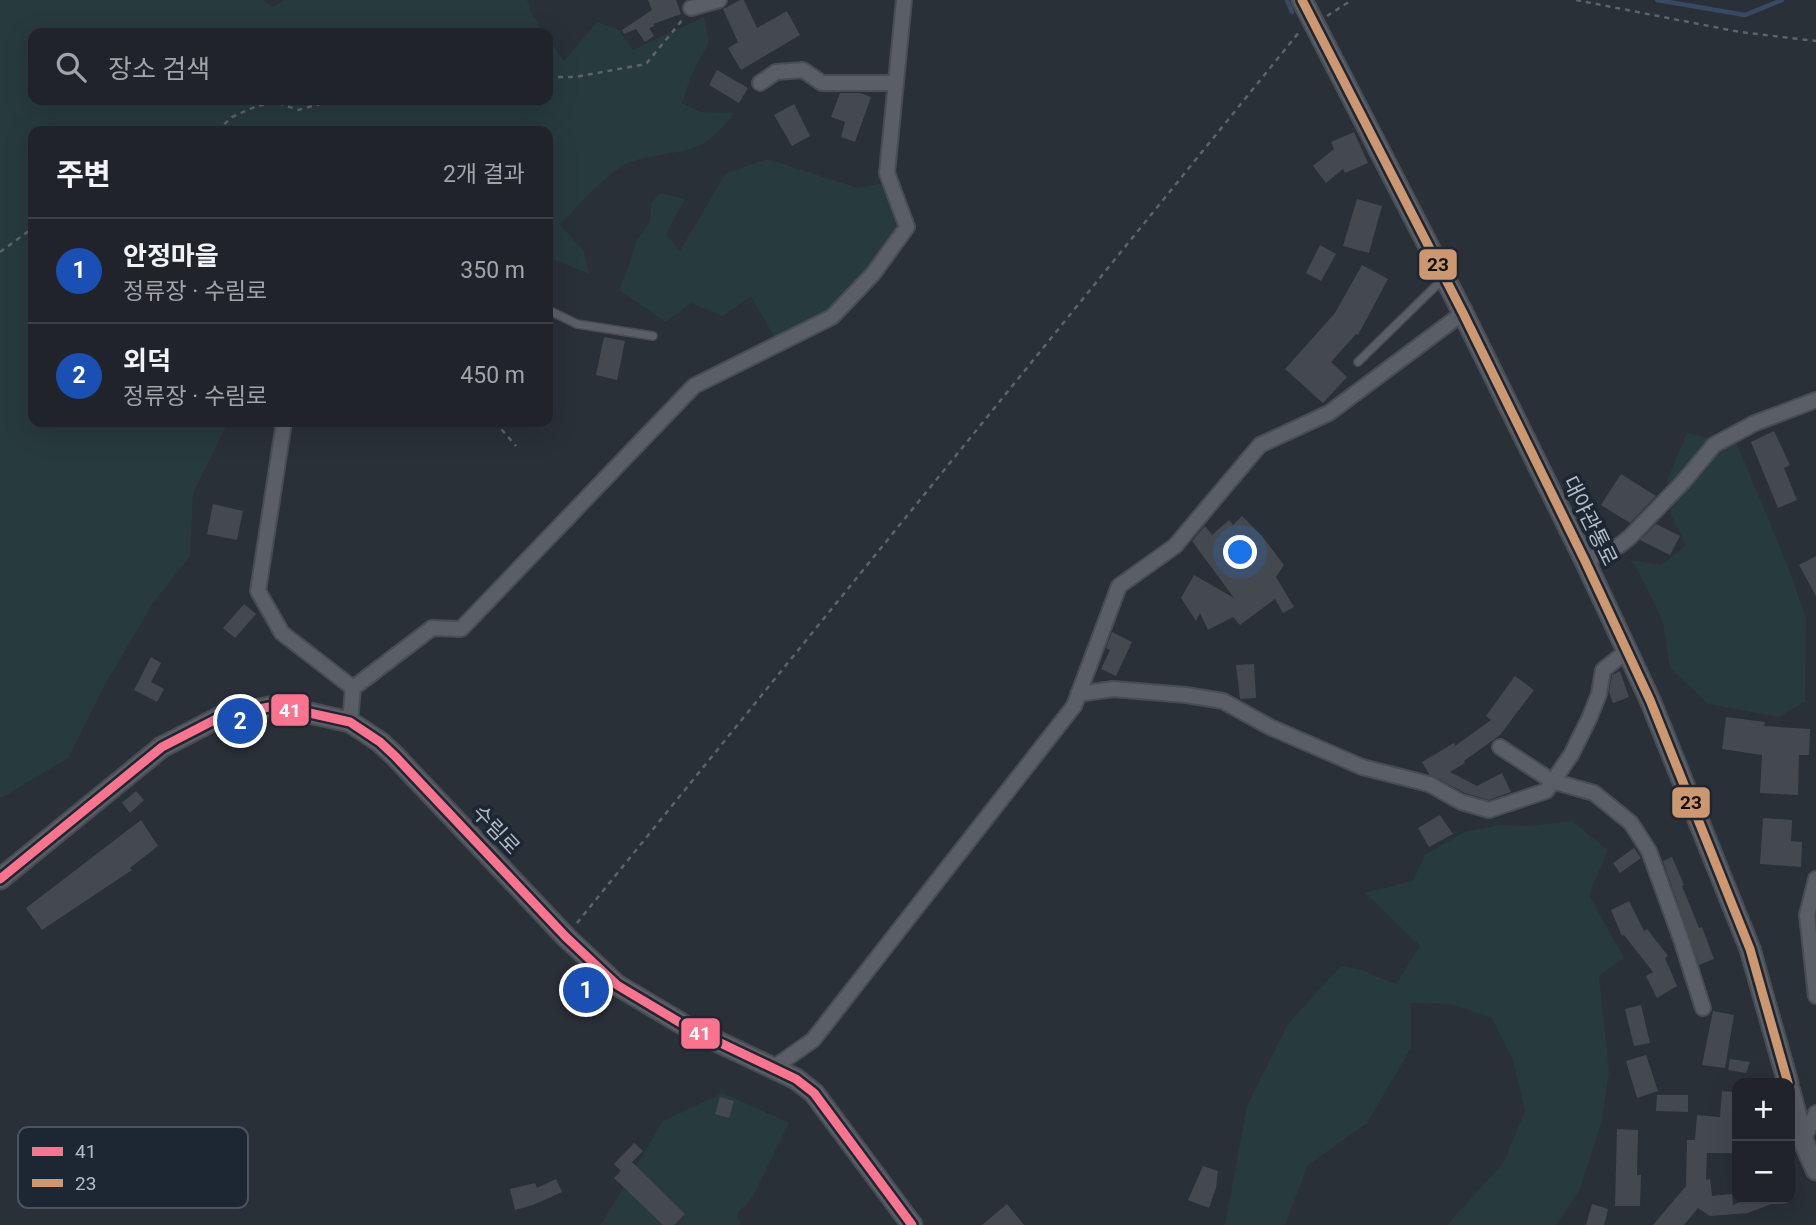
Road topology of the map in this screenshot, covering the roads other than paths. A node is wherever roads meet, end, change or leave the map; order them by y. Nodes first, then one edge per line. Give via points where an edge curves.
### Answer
1 (719, 0) edge
2 (904, 0) edge
3 (691, 8) road end
4 (1310, 14) edge
5 (760, 83) dead end
6 (894, 83) junction
7 (1445, 278) junction
8 (553, 312) edge
9 (1463, 313) junction
10 (653, 336) dead end
11 (1358, 362) dead end
12 (1816, 400) edge
13 (283, 427) edge
14 (1585, 561) junction
15 (1627, 651) junction
16 (353, 688) junction
17 (1078, 694) junction
18 (350, 723) junction
19 (1500, 747) dead end
20 (1552, 781) junction
21 (0, 879) edge
22 (1816, 879) edge
23 (1816, 996) edge
24 (1703, 1008) dead end
25 (773, 1068) junction
26 (1787, 1078) edge
27 (1795, 1108) edge
28 (1816, 1113) edge
29 (1804, 1140) junction
30 (1816, 1170) edge
31 (912, 1225) edge

1 - 3 street
2 - 6 street
4 - 7 main road, 대야관통로
5 - 6 street via 776,72 803,69 822,83
6 - 16 street via 887,173 907,227 873,274 832,317 694,386 461,629 432,628
7 - 9 main road, 대야관통로
7 - 11 lane
8 - 10 lane via 577,324
9 - 14 main road, 대야관통로
9 - 17 street via 1329,413 1260,445 1175,546 1119,586
12 - 14 street via 1755,423 1714,445 1630,537
13 - 16 street via 258,591 282,633
14 - 15 main road, 대야관통로
15 - 20 street via 1603,670 1589,719
15 - 26 main road, 대야관통로 via 1750,949
16 - 18 street
17 - 20 street via 1113,689 1223,701 1362,767 1429,784 1461,802 1489,810 1546,791
17 - 25 street via 1074,706 813,1040
18 - 21 main road, 수림로 via 269,707 222,716 162,747
18 - 25 main road, 수림로 via 380,742 617,985 689,1028
19 - 20 street
20 - 24 street via 1594,793 1637,832 1649,851
22 - 23 street via 1807,915
25 - 31 main road, 수림로 via 814,1093
27 - 29 main road
28 - 29 street
29 - 30 main road

